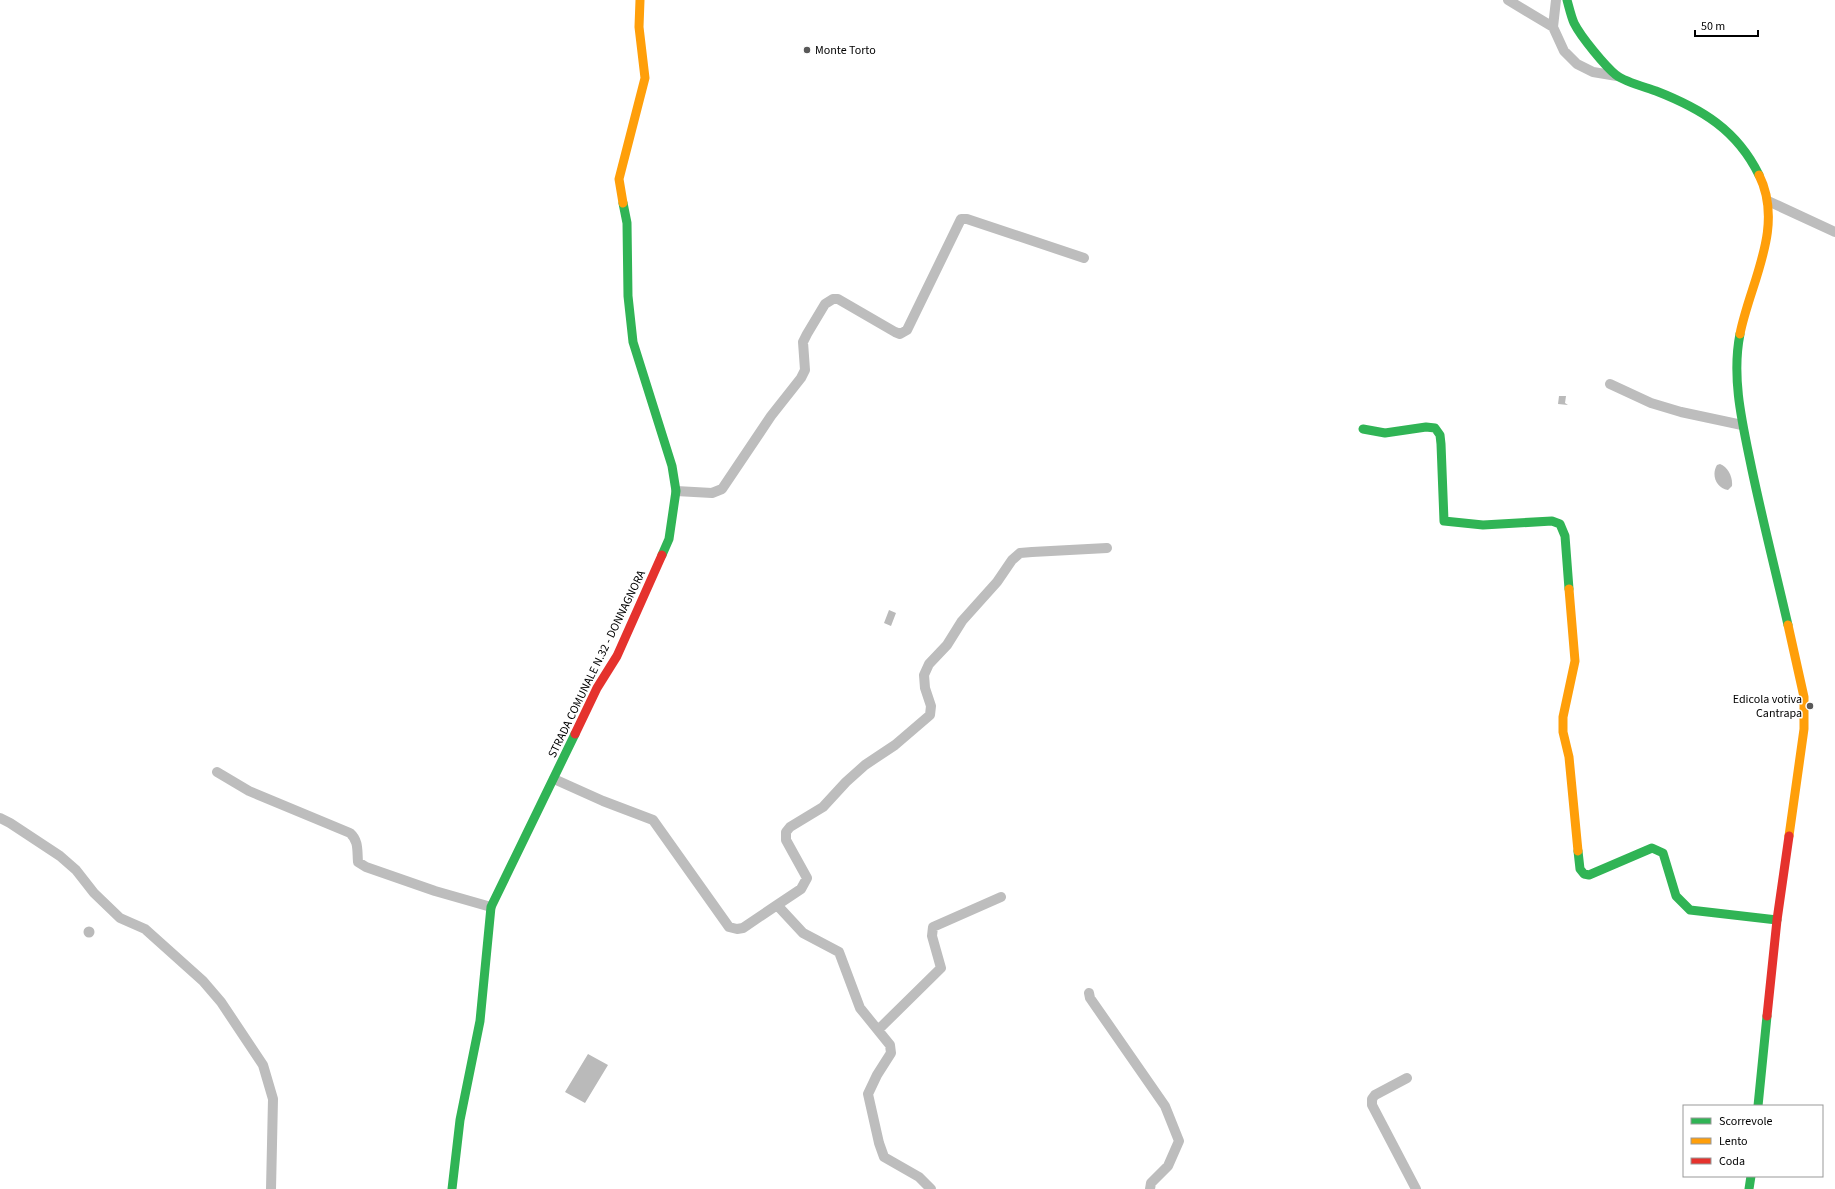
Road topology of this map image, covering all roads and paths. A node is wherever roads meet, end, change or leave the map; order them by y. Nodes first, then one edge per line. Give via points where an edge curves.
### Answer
1 (640, 0) edge
2 (1508, 0) edge
3 (1556, 0) edge
4 (1567, 0) edge
5 (1553, 27) junction
6 (1617, 76) junction
7 (1768, 201) junction
8 (1835, 232) edge
9 (1084, 258) dead end
10 (1610, 384) dead end
11 (1742, 424) junction
12 (1362, 429) dead end
13 (676, 491) junction
14 (1107, 548) dead end
15 (217, 772) dead end
16 (554, 779) junction
17 (0, 818) edge
18 (1002, 897) dead end
19 (777, 905) junction
20 (490, 907) junction
21 (1777, 920) junction
22 (1089, 993) dead end
23 (878, 1030) junction
24 (1407, 1078) dead end
25 (1758, 1105) edge
26 (1751, 1177) edge
27 (271, 1189) edge
28 (452, 1189) edge
29 (931, 1189) edge
30 (1150, 1189) edge
31 (1416, 1189) edge
32 (1749, 1189) edge

1 - 13 street, STRADA COMUNALE N.32 - DONNAGNORA via 639,27 645,78 619,179 627,223 628,296 633,342 672,466
2 - 5 street
3 - 5 street
4 - 6 street via 1574,24
5 - 6 street via 1564,51 1577,64 1593,72
6 - 7 street via 1682,101 1728,131 1751,158 1762,180
7 - 8 street
7 - 11 street via 1769,226 1765,247 1737,347 1736,380
9 - 13 street via 961,219 907,330 900,334 895,332 838,300 833,299 825,304 804,342 805,370 801,378 771,416 722,489 712,494
10 - 11 street via 1651,403 1681,412
11 - 21 street via 1804,697 1804,729
12 - 21 street via 1385,433 1435,428 1441,439 1444,521 1483,525 1552,521 1560,524 1565,536 1576,661 1563,717 1563,732 1569,757 1580,869 1584,874 1590,875 1652,848 1657,849 1663,853 1676,896 1690,910
13 - 16 street, STRADA COMUNALE N.32 - DONNAGNORA via 666,546 620,649 597,688
14 - 19 street via 1020,553 1012,560 997,582 962,621 947,645 929,664 924,675 930,715 865,765 823,807 786,832 786,840 807,878 800,889
15 - 20 street via 248,791 350,833 357,843 358,862 366,868
16 - 19 street via 653,820 729,927 743,928
16 - 20 street, STRADA COMUNALE N.32 - DONNAGNORA
17 - 27 street via 60,856 120,918 145,929 203,981 221,1002 263,1065 273,1099
18 - 23 street via 933,927 932,936 941,968
19 - 23 street via 803,933 839,952 860,1008
20 - 28 street, STRADA COMUNALE N.32 - DONNAGNORA via 480,1021 460,1120
21 - 25 street
22 - 30 street via 1165,1106 1179,1141 1168,1166 1151,1183
23 - 29 street via 890,1045 891,1053 868,1094 879,1144 884,1157 919,1177
24 - 31 street via 1375,1095 1372,1105
26 - 32 street

